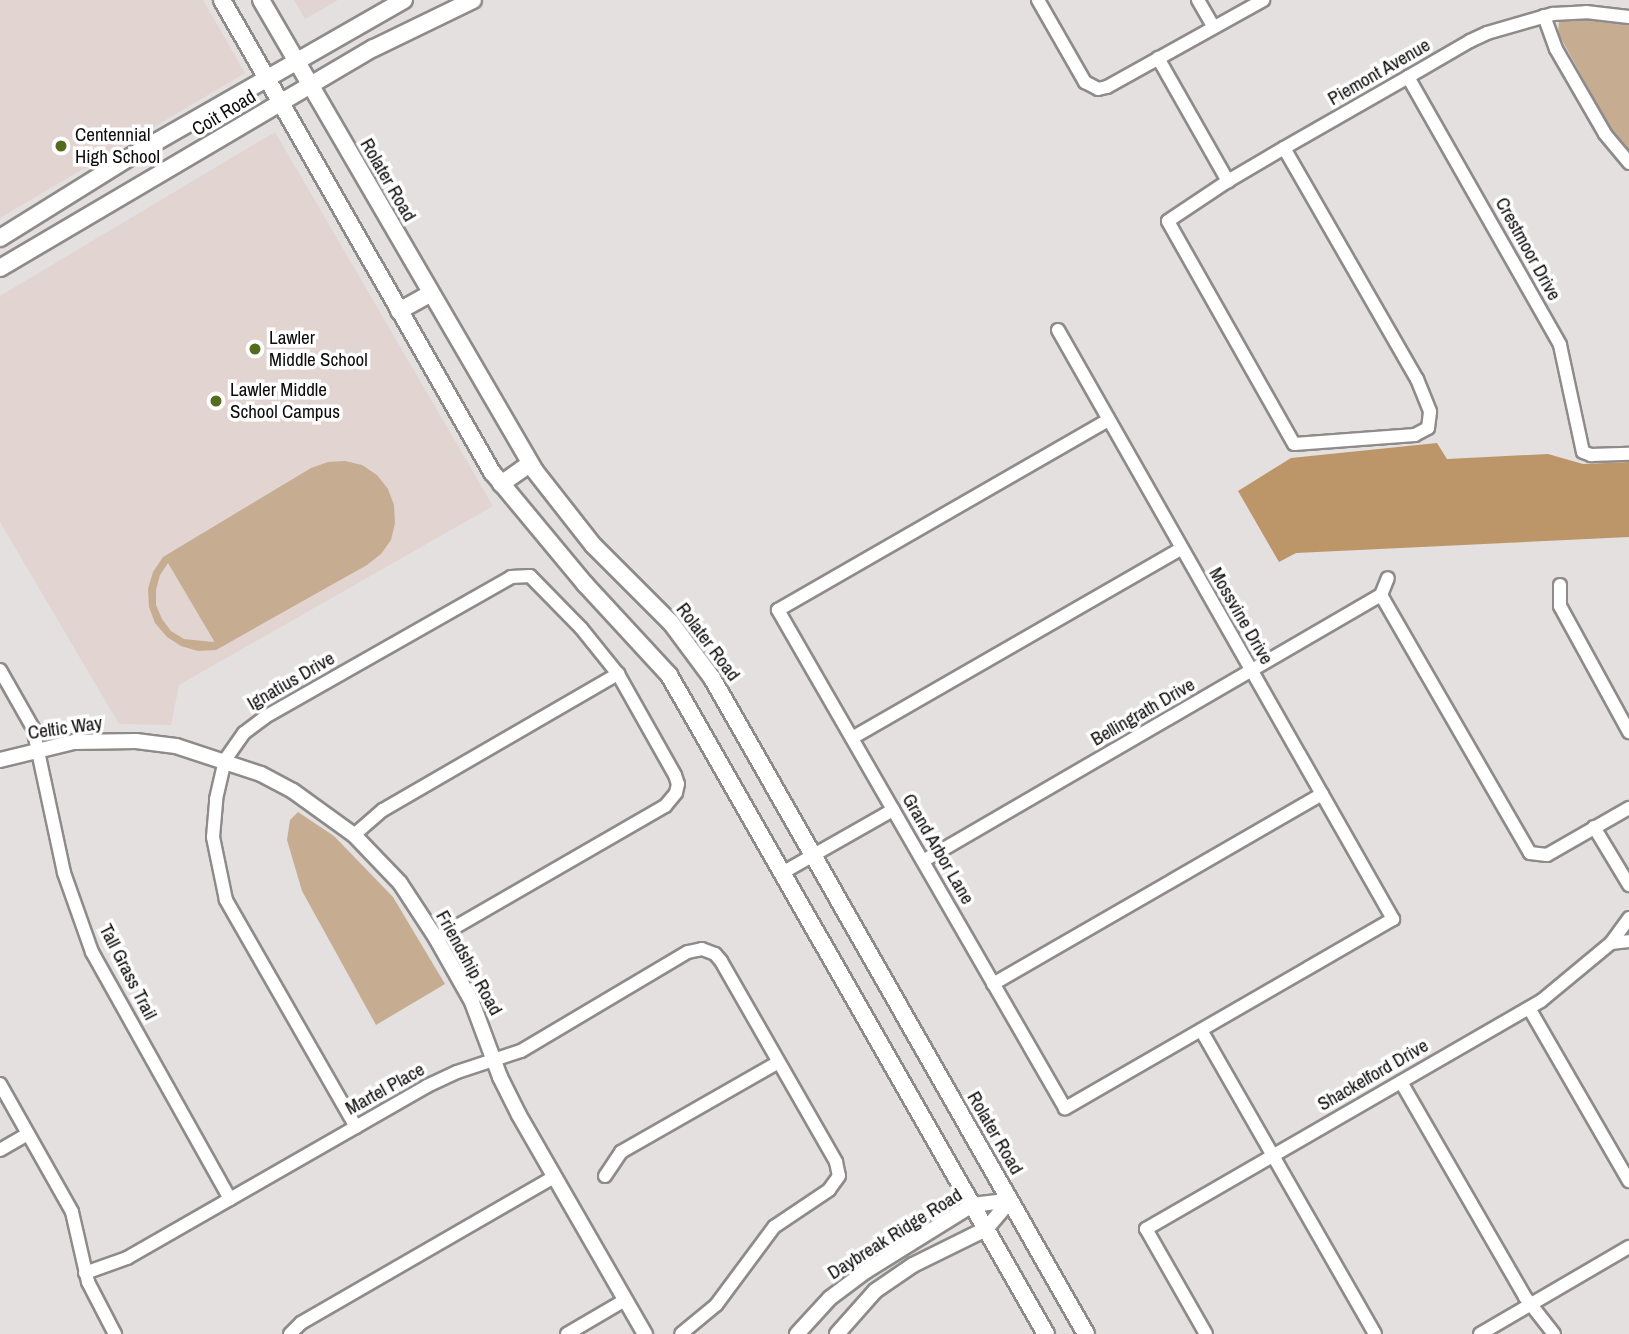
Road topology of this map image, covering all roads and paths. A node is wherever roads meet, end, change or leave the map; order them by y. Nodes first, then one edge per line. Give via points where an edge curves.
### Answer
1 (222, 0) edge
2 (261, 0) edge
3 (404, 0) edge
4 (473, 0) edge
5 (1038, 0) edge
6 (1198, 0) edge
7 (1263, 0) edge
8 (1544, 16) junction
9 (1629, 16) edge
10 (1213, 26) junction
11 (1158, 58) junction
12 (295, 61) junction
13 (1408, 77) junction
14 (266, 79) junction
15 (310, 86) junction
16 (280, 103) junction
17 (1284, 148) junction
18 (1629, 163) edge
19 (1228, 181) junction
20 (0, 238) edge
21 (0, 268) edge
22 (430, 294) junction
23 (399, 311) junction
24 (1058, 330) dead end
25 (1107, 421) junction
26 (1629, 454) edge
27 (530, 464) junction
28 (501, 484) junction
29 (1181, 549) junction
30 (1388, 578) dead end
31 (1560, 585) dead end
32 (1381, 595) junction
33 (0, 670) edge
34 (1251, 672) junction
35 (618, 674) junction
36 (1629, 732) edge
37 (852, 738) junction
38 (136, 741) joint
39 (38, 749) junction
40 (0, 760) edge
41 (225, 760) junction
42 (1322, 794) junction
43 (1629, 808) edge
44 (893, 810) junction
45 (1594, 827) junction
46 (354, 835) junction
47 (812, 855) junction
48 (923, 861) junction
49 (782, 873) junction
50 (1628, 884) edge
51 (1629, 897) edge
52 (1629, 918) edge
53 (436, 938) junction
54 (1629, 941) edge
55 (1611, 943) junction
56 (993, 984) junction
57 (1529, 1008) junction
58 (1201, 1030) junction
59 (494, 1062) junction
60 (777, 1063) junction
61 (1401, 1082) junction
62 (0, 1084) edge
63 (356, 1127) junction
64 (28, 1134) junction
65 (0, 1150) edge
66 (1273, 1155) junction
67 (605, 1176) dead end
68 (554, 1177) junction
69 (1629, 1181) edge
70 (230, 1199) junction
71 (1010, 1200) junction
72 (972, 1205) junction
73 (986, 1229) junction
74 (1629, 1247) edge
75 (85, 1273) junction
76 (836, 1293) junction
77 (625, 1300) junction
78 (1530, 1305) junction
79 (855, 1310) junction
80 (805, 1332) edge
81 (116, 1334) edge
82 (290, 1334) edge
83 (567, 1334) edge
84 (645, 1334) edge
85 (681, 1334) edge
86 (836, 1334) edge
87 (1046, 1334) edge
88 (1086, 1334) edge
89 (1206, 1334) edge
90 (1375, 1334) edge
91 (1480, 1334) edge
92 (1554, 1334) edge

1 - 14 main road
2 - 12 main road, Rolater Road
3 - 12 main road, Coit Road
4 - 15 main road, Coit Road via 374,48
5 - 11 street via 1084,81 1093,88 1104,88
6 - 10 street
7 - 10 street
8 - 9 street, Piemont Avenue via 1586,12
8 - 13 street, Piemont Avenue via 1487,33
8 - 18 street via 1553,43 1605,134
10 - 11 street
11 - 19 street
12 - 14 main road, Coit Road
12 - 15 main road, Rolater Road
13 - 17 street, Piemont Avenue
13 - 26 street, Crestmoor Drive via 1560,345 1584,452
14 - 16 main road
14 - 20 main road, Coit Road
15 - 16 main road, Coit Road
15 - 22 main road, Rolater Road
16 - 21 main road, Coit Road
16 - 23 main road
17 - 19 street, Piemont Avenue
17 - 19 street, Piemont Avenue via 1417,379 1430,412 1428,428 1415,435 1294,444 1168,222
22 - 23 main road
22 - 27 main road, Rolater Road
23 - 28 main road
24 - 25 street, Mossvine Drive
25 - 29 street, Mossvine Drive
25 - 37 street, Grand Arbor Lane via 778,610
27 - 28 main road
27 - 47 main road, Rolater Road via 593,545 671,623 712,678
28 - 49 main road via 669,675
29 - 34 street, Mossvine Drive
29 - 37 street
30 - 32 street
31 - 36 street via 1560,606
32 - 34 street, Bellingrath Drive
32 - 45 street via 1525,848 1536,856 1547,855
33 - 39 street, Tall Grass Trail via 33,728
34 - 42 street, Mossvine Drive
34 - 48 street, Bellingrath Drive
35 - 41 street, Ignatius Drive via 582,628 530,576 511,577 265,717 244,733
35 - 46 street via 383,810
35 - 53 street via 675,775 676,793 665,806
37 - 44 street, Grand Arbor Lane
38 - 39 street, Celtic Way via 74,742
38 - 41 street, Friendship Road
39 - 40 street, Celtic Way
39 - 70 street, Tall Grass Trail via 64,873 92,952
41 - 46 street, Friendship Road via 293,791
41 - 63 street, Ignatius Drive via 213,837 226,901
42 - 56 street
42 - 58 street, Mossvine Drive via 1394,919
43 - 45 street
44 - 47 street
44 - 48 street, Grand Arbor Lane
45 - 50 street
46 - 53 street, Friendship Road via 400,883
47 - 49 street
47 - 71 main road, Rolater Road
48 - 56 street, Grand Arbor Lane
49 - 72 main road
50 - 51 street
52 - 55 street, Shackelford Drive
53 - 59 street, Friendship Road via 471,1002
54 - 55 street
55 - 57 street, Shackelford Drive
56 - 58 street, Grand Arbor Lane via 1065,1108
57 - 61 street, Shackelford Drive
57 - 69 street
58 - 66 street
59 - 60 street, Martel Place via 521,1051 688,952 706,950 721,961
59 - 63 street, Martel Place via 447,1077
59 - 68 street, Friendship Road
60 - 67 street via 621,1152
60 - 85 street via 836,1162 838,1180 774,1227 716,1305
61 - 66 street, Shackelford Drive
61 - 78 street
62 - 64 street
63 - 70 street, Martel Place
64 - 65 street
64 - 75 street via 72,1212
66 - 89 street, Shackelford Drive via 1146,1229
66 - 90 street
68 - 77 street, Friendship Road
68 - 82 street via 300,1323
70 - 75 street, Martel Place via 123,1260
71 - 72 street, Daybreak Ridge Road
71 - 73 street, Daybreak Ridge Road
71 - 88 main road, Rolater Road
72 - 73 main road
72 - 76 street, Daybreak Ridge Road
73 - 79 street, Daybreak Ridge Road via 913,1265
73 - 87 main road
74 - 78 street
75 - 81 street
76 - 79 street
76 - 80 street, Daybreak Ridge Road
77 - 83 street
77 - 84 street, Friendship Road
78 - 91 street
78 - 92 street
79 - 86 street, Daybreak Ridge Road

